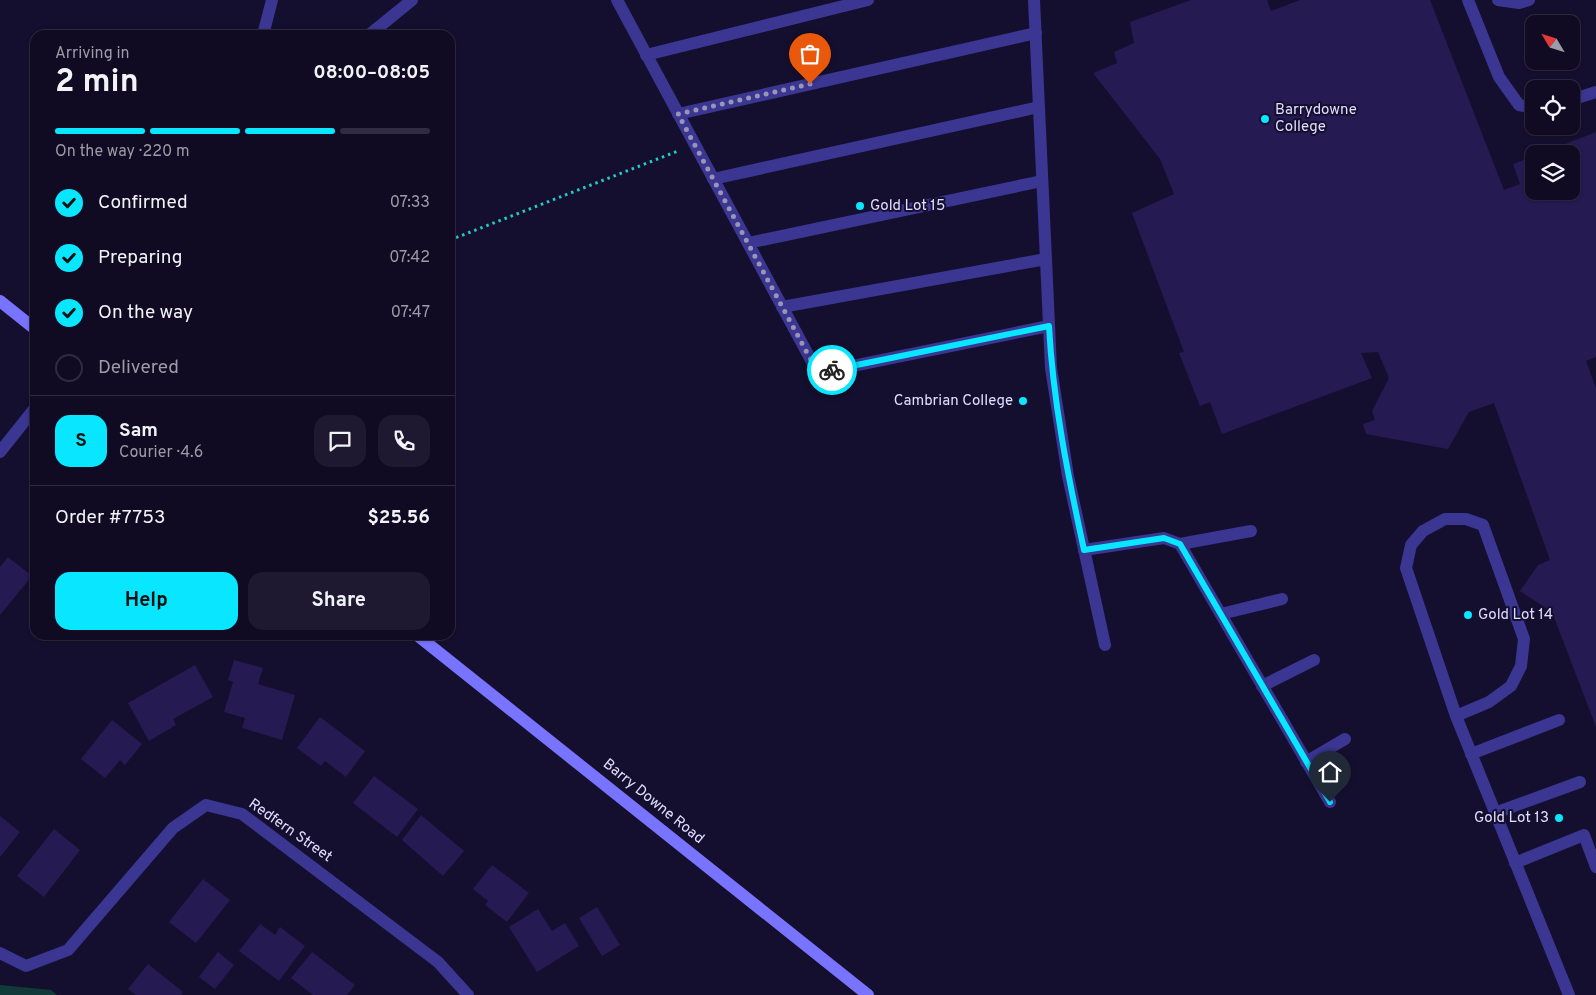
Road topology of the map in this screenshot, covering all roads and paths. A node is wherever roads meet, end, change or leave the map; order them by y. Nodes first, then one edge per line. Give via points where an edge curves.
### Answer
1 (272, 0) edge
2 (412, 0) edge
3 (617, 0) edge
4 (868, 0) edge
5 (1034, 0) edge
6 (1468, 0) edge
7 (1498, 0) edge
8 (1529, 0) edge
9 (264, 30) edge
10 (376, 30) edge
11 (1036, 33) junction
12 (646, 54) junction
13 (1596, 92) edge
14 (1580, 97) edge
15 (1039, 107) junction
16 (1525, 107) edge
17 (678, 114) junction
18 (694, 144) junction
19 (713, 179) junction
20 (1042, 181) junction
21 (455, 238) edge
22 (748, 243) junction
23 (1046, 259) junction
24 (0, 301) edge
25 (782, 307) junction
26 (30, 325) edge
27 (1049, 326) junction
28 (30, 414) edge
29 (0, 452) edge
30 (1251, 531) dead end
31 (1180, 544) junction
32 (1084, 550) junction
33 (1282, 599) dead end
34 (1221, 614) junction
35 (423, 640) edge
36 (1105, 646) dead end
37 (1314, 660) dead end
38 (1262, 686) junction
39 (1456, 716) junction
40 (1559, 720) dead end
41 (1346, 739) dead end
42 (1472, 754) junction
43 (1306, 762) junction
44 (1580, 782) dead end
45 (1330, 802) dead end
46 (1496, 813) junction
47 (1515, 863) junction
48 (1596, 866) edge
49 (0, 953) edge
50 (468, 995) edge
51 (868, 995) edge
52 (1569, 995) edge

1 - 9 street
2 - 10 street
3 - 12 street
4 - 12 street
5 - 11 street
6 - 16 street via 1499,77 1518,106
7 - 8 street via 1519,3
11 - 15 street
11 - 17 street
12 - 17 street
13 - 14 street
15 - 19 street
15 - 20 street
17 - 18 street
18 - 19 street
18 - 21 path
19 - 22 street
20 - 22 street
20 - 23 street
22 - 25 street
23 - 25 street
23 - 27 street
24 - 26 main road
25 - 27 street via 818,373
27 - 32 street via 1052,378
28 - 29 street
30 - 31 street
31 - 32 street via 1164,538
31 - 34 street
32 - 36 street
33 - 34 street
34 - 38 street
35 - 51 main road, Barry Downe Road
37 - 38 street
38 - 43 street
39 - 39 street via 1406,568 1412,545 1423,531 1445,519 1466,519 1483,525 1524,639 1521,666 1511,686 1489,702
39 - 42 street
40 - 42 street
41 - 43 street
42 - 46 street
43 - 45 street
44 - 46 street
46 - 47 street
47 - 48 street via 1584,836
47 - 52 street
49 - 50 street, Redfern Street via 26,966 68,950 173,828 206,805 242,814 438,962

